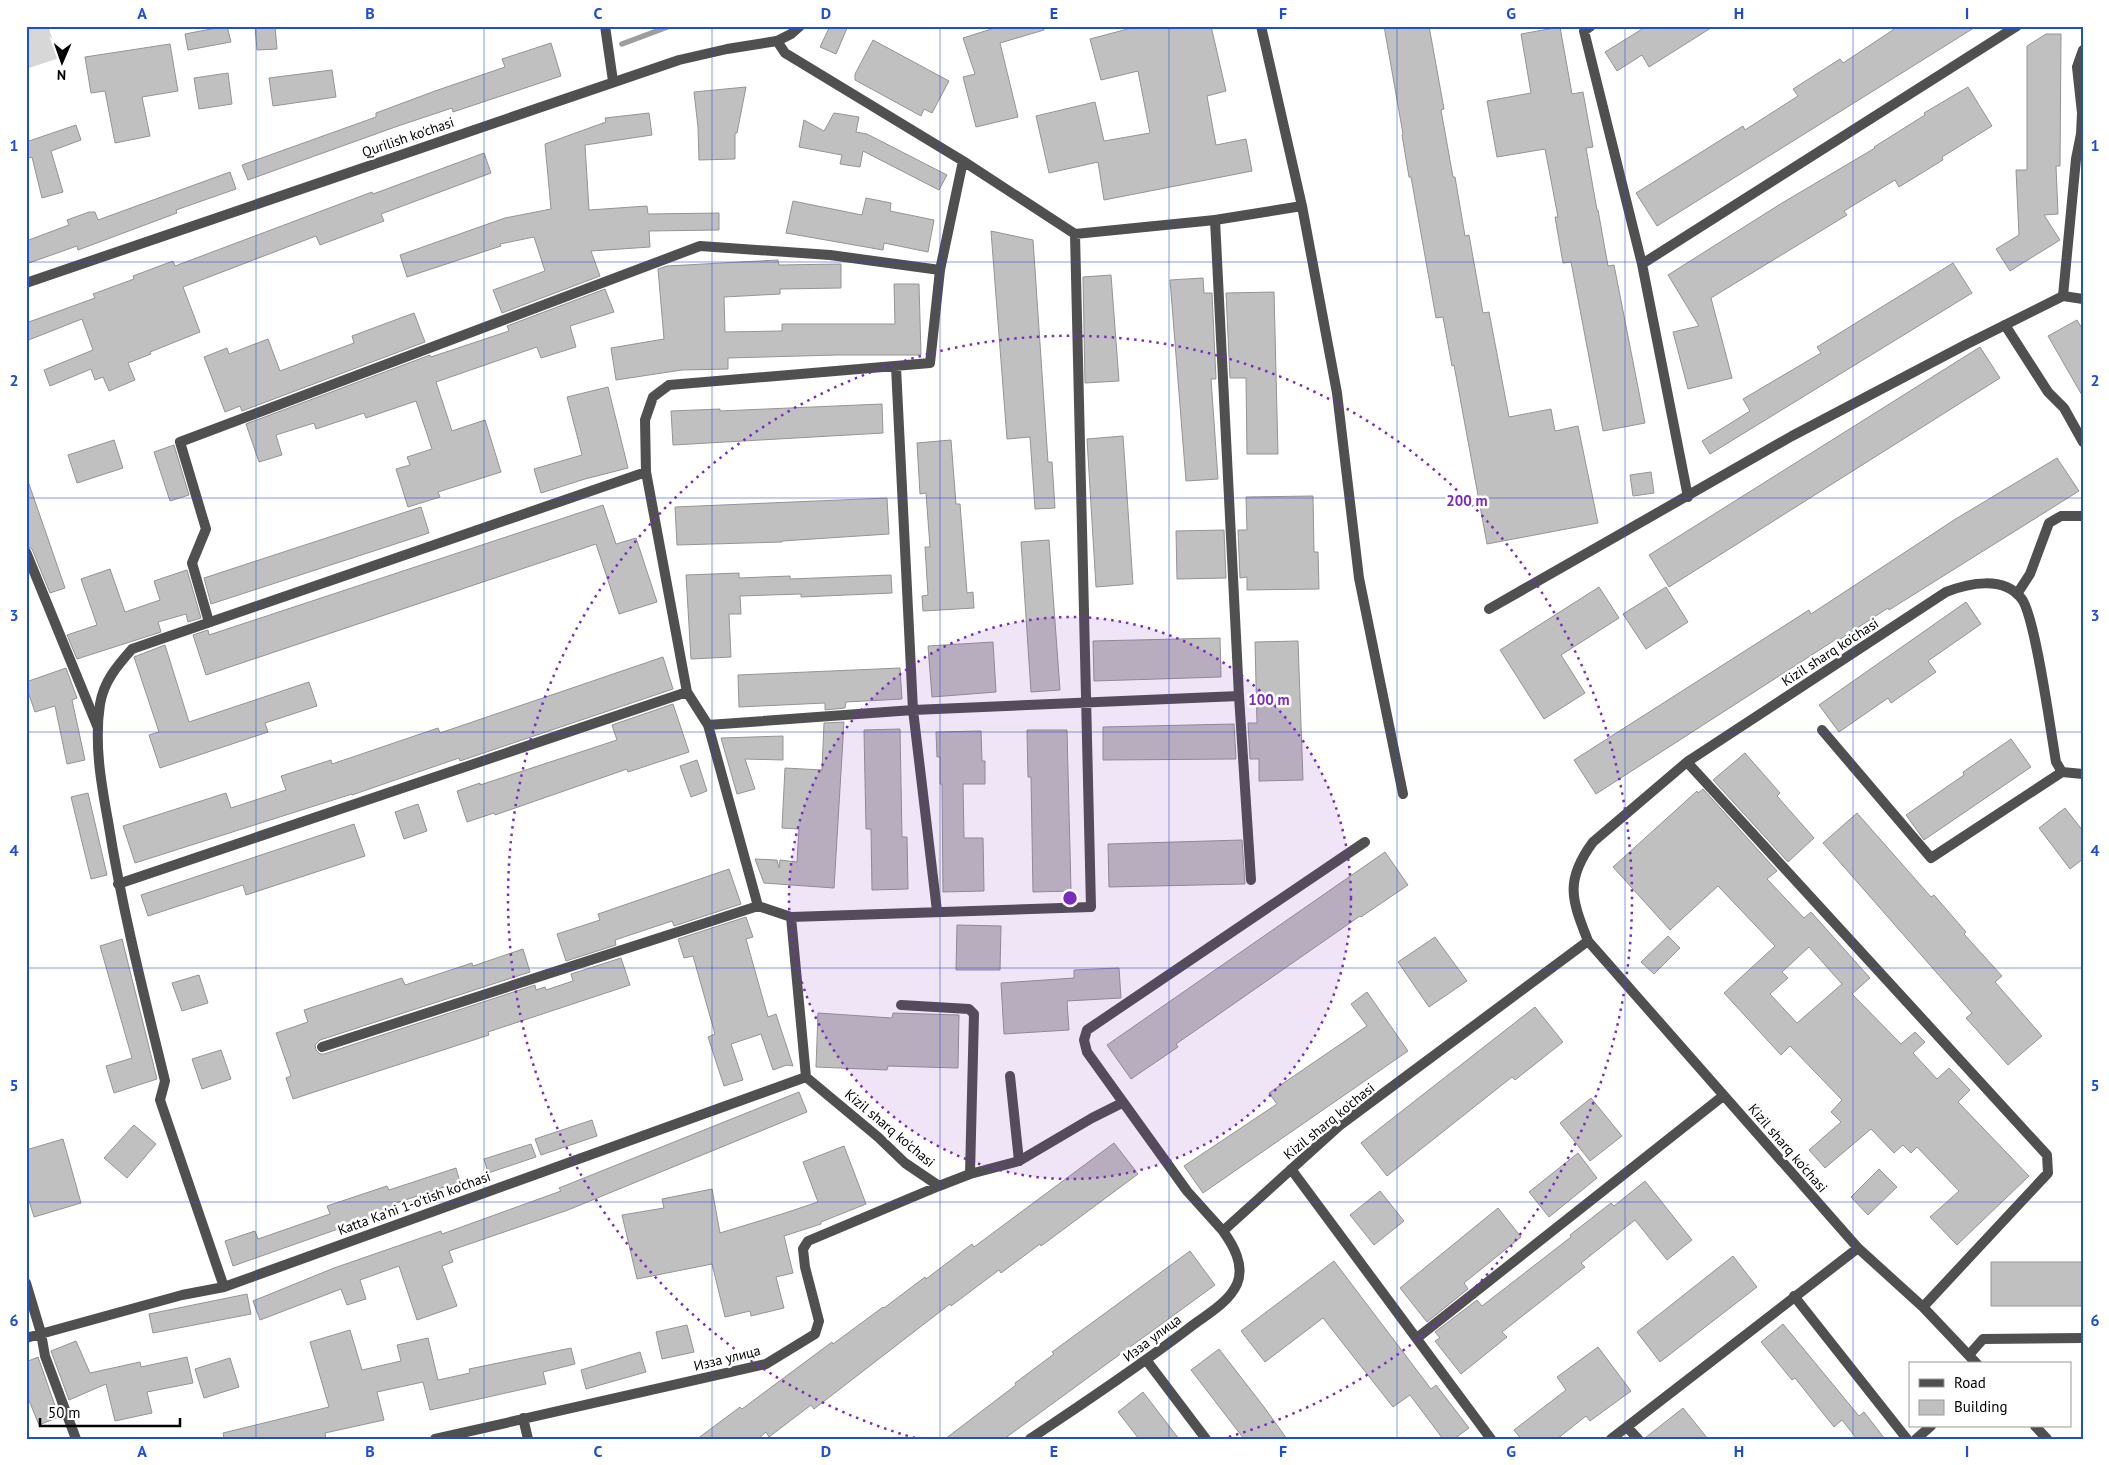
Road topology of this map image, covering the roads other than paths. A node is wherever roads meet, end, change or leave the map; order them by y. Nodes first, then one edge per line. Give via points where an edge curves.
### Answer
1 (605, 26) edge
2 (800, 26) edge
3 (1262, 26) edge
4 (2017, 26) edge
5 (1586, 28) edge
6 (778, 41) junction
7 (2083, 50) edge
8 (613, 81) junction
9 (963, 161) junction
10 (1302, 206) junction
11 (1215, 220) junction
12 (1075, 234) junction
13 (1642, 264) junction
14 (940, 270) junction
15 (26, 283) edge
16 (2063, 296) junction
17 (2083, 299) edge
18 (2004, 325) junction
19 (896, 367) junction
20 (2083, 442) edge
21 (646, 472) junction
22 (1688, 497) junction
23 (2083, 516) edge
24 (26, 552) edge
25 (2017, 594) junction
26 (1489, 609) dead end
27 (209, 622) junction
28 (687, 692) junction
29 (1239, 696) junction
30 (1086, 704) junction
31 (913, 710) junction
32 (708, 725) junction
33 (98, 728) junction
34 (1822, 730) dead end
35 (1687, 762) junction
36 (2062, 772) junction
37 (2083, 774) edge
38 (1403, 794) dead end
39 (1365, 842) dead end
40 (1251, 880) dead end
41 (118, 884) junction
42 (758, 906) junction
43 (937, 911) junction
44 (791, 917) junction
45 (1588, 941) junction
46 (901, 1005) dead end
47 (322, 1047) dead end
48 (1010, 1076) dead end
49 (806, 1077) junction
50 (1723, 1096) junction
51 (1122, 1103) junction
52 (1019, 1161) junction
53 (1291, 1169) junction
54 (970, 1174) junction
55 (939, 1186) junction
56 (1223, 1231) junction
57 (1858, 1248) junction
58 (26, 1283) edge
59 (224, 1287) junction
60 (1794, 1296) junction
61 (1923, 1307) junction
62 (41, 1333) junction
63 (26, 1338) edge
64 (1417, 1338) junction
65 (2083, 1338) edge
66 (1969, 1354) junction
67 (1147, 1361) junction
68 (1975, 1362) edge
69 (523, 1418) junction
70 (1627, 1427) junction
71 (1929, 1428) edge
72 (76, 1439) edge
73 (436, 1439) edge
74 (528, 1439) edge
75 (1030, 1439) edge
76 (1206, 1439) edge
77 (1491, 1439) edge
78 (1611, 1439) edge
79 (1638, 1439) edge
80 (1907, 1439) edge
81 (1916, 1439) edge

1 - 8 street
2 - 6 street, Qurilish ko'chasi
3 - 10 street
4 - 13 street
5 - 13 street
6 - 8 street, Qurilish ko'chasi via 702,54
6 - 9 street via 785,53
7 - 16 street via 2077,67 2081,134
8 - 15 street, Qurilish ko'chasi
9 - 12 street
9 - 14 street
10 - 11 street
10 - 38 street via 1336,393 1359,578
11 - 12 street
11 - 29 street
12 - 30 street
13 - 22 street
14 - 19 street via 930,363
14 - 27 street via 830,255 700,246 180,442 206,529 192,563
16 - 17 street
16 - 18 street
18 - 20 street via 2048,392 2064,408
18 - 22 street via 1792,436
19 - 21 street via 669,385 653,397 645,420
19 - 31 street
21 - 27 street
21 - 28 street
22 - 26 street
23 - 25 street via 2062,516 2049,524 2030,574
24 - 33 street
25 - 35 street, Kizil sharq ko'chasi via 1999,585 1985,583 1946,592
25 - 36 street via 2022,598 2031,621 2056,762
27 - 33 street via 132,649 112,672 101,702
28 - 32 street
28 - 41 street
29 - 30 street
29 - 40 street
30 - 31 street
30 - 43 street via 1091,907
31 - 32 street
31 - 43 street
32 - 42 street
33 - 41 street via 100,774
34 - 36 street via 1931,858
35 - 45 street, Kizil sharq ko'chasi via 1593,842 1585,853 1574,878 1572,892
35 - 61 street via 2047,1155 2048,1173
36 - 37 street
39 - 51 street via 1087,1030 1084,1040 1086,1052
41 - 59 street via 165,1081 160,1100
42 - 44 street
42 - 47 street
43 - 44 street
44 - 49 street
45 - 50 street, Kizil sharq ko'chasi
45 - 53 street, Kizil sharq ko'chasi via 1339,1126
46 - 54 street via 969,1009 974,1014
48 - 52 street
49 - 55 street, Kizil sharq ko'chasi via 905,1162
49 - 59 street, Katta Ka'ni 1-o'tish ko'chasi
50 - 57 street, Kizil sharq ko'chasi
50 - 64 street
51 - 52 street, Kizil sharq ko'chasi
51 - 56 street via 1187,1191
52 - 54 street, Kizil sharq ko'chasi
53 - 56 street, Kizil sharq ko'chasi
53 - 64 street
54 - 55 street, Kizil sharq ko'chasi
55 - 69 street, Изза улица via 808,1241 803,1249 819,1321 815,1334 766,1364
56 - 67 street, Изза улица via 1235,1248 1239,1266 1237,1283 1225,1300
57 - 60 street
57 - 61 street, Kizil sharq ko'chasi
58 - 62 street
59 - 62 street, Katta Ka'ni 1-o'tish ko'chasi
60 - 70 street
60 - 80 street
61 - 66 street, Kizil sharq ko'chasi
62 - 63 street, Katta Ka'ni 1-o'tish ko'chasi
62 - 72 street via 45,1356
64 - 77 street
65 - 66 street via 1983,1339
66 - 68 street, Kizil sharq ko'chasi
67 - 75 street, Изза улица
67 - 76 street
69 - 73 street, Изза улица
69 - 74 street
70 - 78 street
70 - 79 street
71 - 81 street

